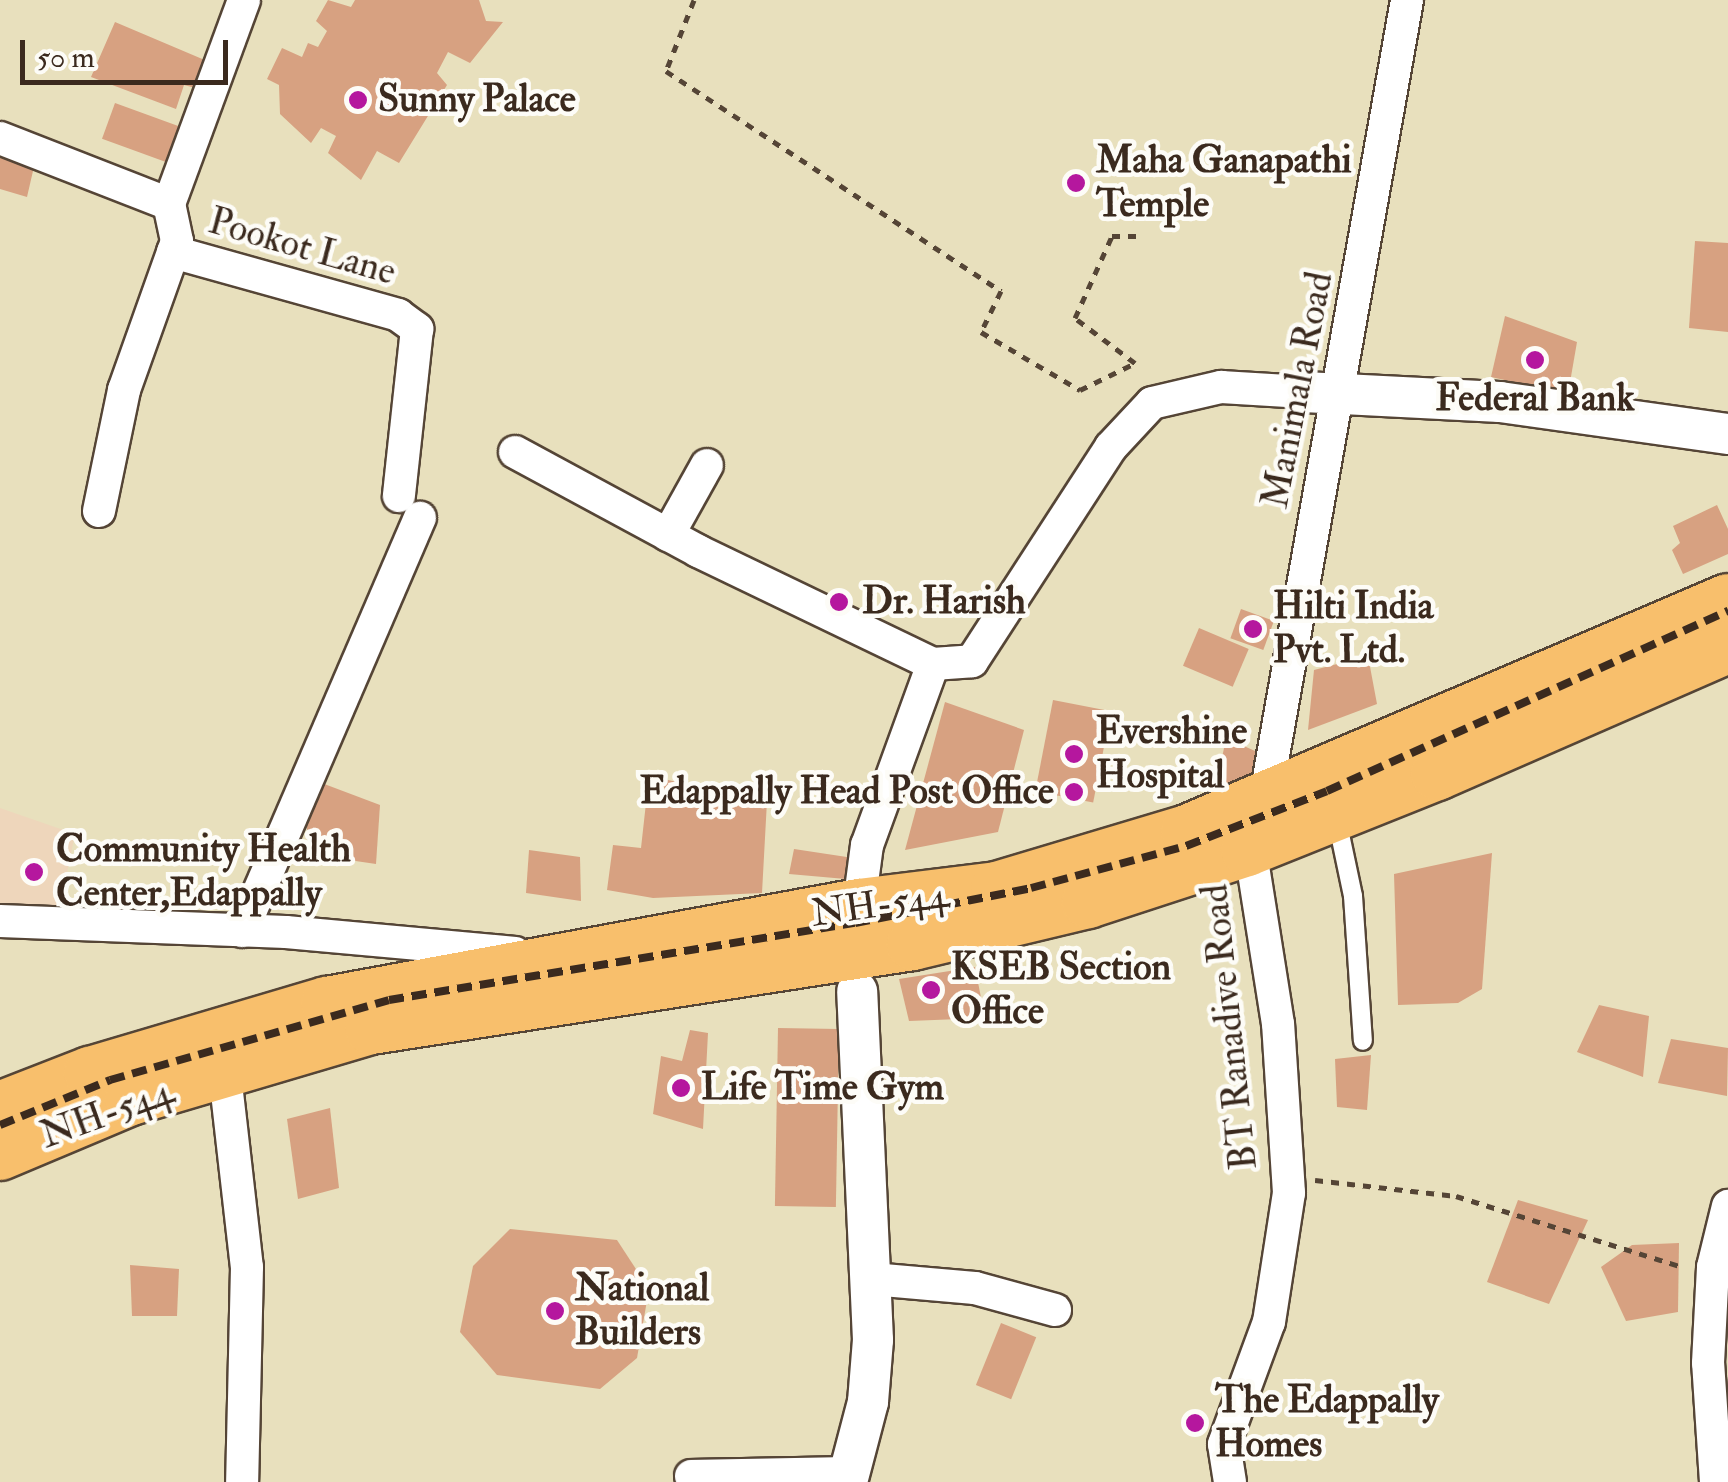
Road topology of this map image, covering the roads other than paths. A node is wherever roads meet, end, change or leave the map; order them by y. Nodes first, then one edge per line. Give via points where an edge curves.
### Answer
1 (244, 0) edge
2 (1408, 0) edge
3 (0, 138) edge
4 (169, 204) junction
5 (173, 252) junction
6 (1321, 393) junction
7 (1728, 434) edge
8 (514, 452) dead end
9 (707, 465) dead end
10 (99, 511) dead end
11 (668, 535) junction
12 (1728, 600) edge
13 (1728, 646) edge
14 (933, 664) junction
15 (1266, 795) junction
16 (1336, 814) junction
17 (1250, 848) junction
18 (0, 921) edge
19 (242, 931) junction
20 (858, 950) junction
21 (572, 977) junction
22 (1363, 1041) dead end
23 (224, 1075) junction
24 (0, 1108) edge
25 (0, 1154) edge
26 (1728, 1206) edge
27 (872, 1279) junction
28 (1055, 1310) dead end
29 (691, 1476) dead end
30 (847, 1477) edge
31 (242, 1482) edge
32 (1230, 1482) edge
33 (1716, 1482) edge

1 - 4 street
2 - 6 street, Manimala Road
3 - 4 street
4 - 5 street
5 - 10 street via 124,390
5 - 19 street, Pookot Lane via 398,315 416,329 409,507
6 - 7 street via 1500,402
6 - 14 street via 1220,387 1152,403 1111,448 972,662
6 - 15 street, Manimala Road
8 - 11 street
9 - 11 street
11 - 14 street
12 - 15 main road, NH-544
13 - 16 main road, NH-544
14 - 20 street via 867,845
15 - 17 street, BT Ranadive Road
15 - 20 main road, NH-544 via 1187,830 996,888
16 - 17 main road, NH-544
16 - 22 lane via 1354,896
17 - 20 main road, NH-544 via 1088,902 913,944
17 - 32 street, BT Ranadive Road via 1278,1024 1288,1177 1269,1322 1224,1444
18 - 19 street
19 - 21 street
20 - 21 main road, NH-544
20 - 21 main road, NH-544 via 684,976
20 - 27 street
21 - 23 main road, NH-544 via 371,1028
21 - 24 main road, NH-544 via 326,1003 90,1073
23 - 25 main road, NH-544 via 131,1099
23 - 31 street via 247,1267
26 - 33 street via 1713,1276 1708,1363
27 - 28 street via 975,1288
27 - 30 street via 868,1402
29 - 30 street

